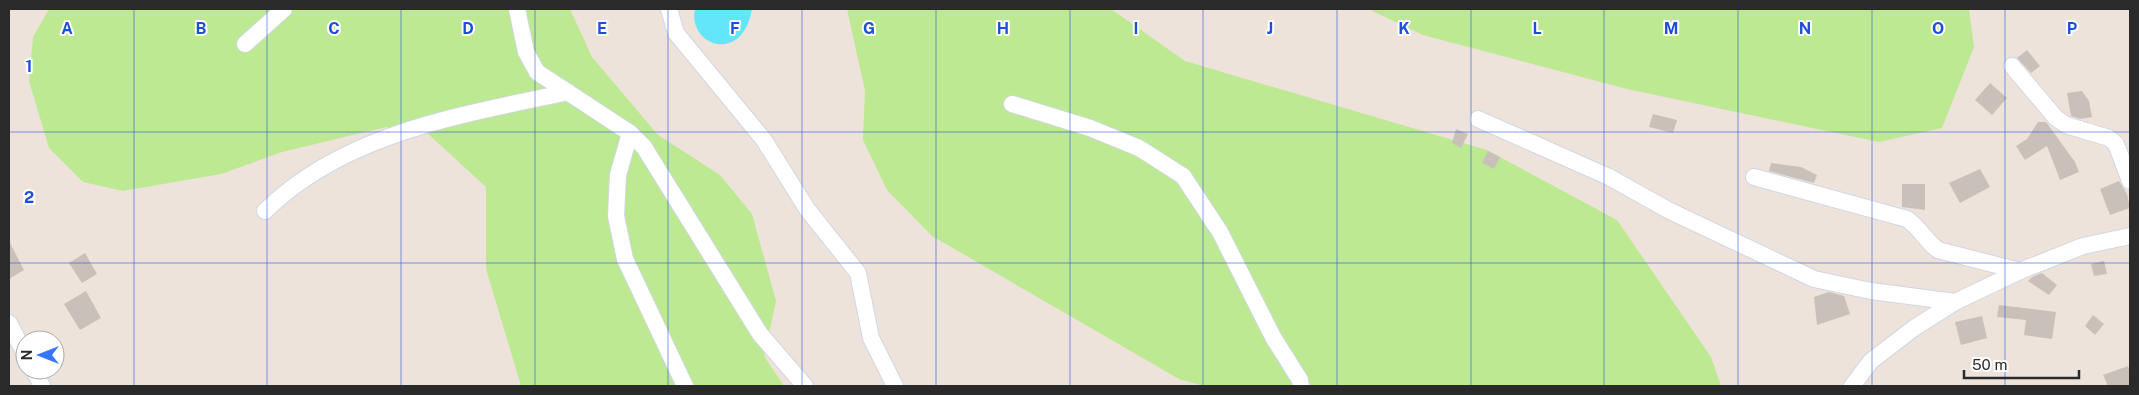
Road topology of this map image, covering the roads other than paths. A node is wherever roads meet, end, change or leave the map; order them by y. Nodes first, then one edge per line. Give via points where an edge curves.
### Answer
1 (284, 9) edge
2 (517, 9) edge
3 (669, 9) edge
4 (245, 44) dead end
5 (2012, 66) dead end
6 (568, 92) junction
7 (1012, 104) dead end
8 (1478, 119) dead end
9 (630, 133) junction
10 (1754, 177) dead end
11 (2130, 181) edge
12 (265, 210) dead end
13 (2130, 236) edge
14 (2020, 271) junction
15 (1956, 302) junction
16 (9, 323) edge
17 (15, 335) edge
18 (685, 386) edge
19 (805, 386) edge
20 (895, 386) edge
21 (1301, 386) edge
22 (1852, 386) edge

1 - 4 street
2 - 6 street via 526,52 537,72
3 - 20 street via 676,34 764,140 807,209 858,273 871,338
5 - 11 street via 2056,118 2066,125 2109,138 2116,144
6 - 9 street
6 - 12 street via 442,121 376,141 322,166
7 - 21 street via 1090,128 1139,148 1183,176 1220,232
8 - 15 street via 1609,177 1814,279 1871,291
9 - 18 street via 618,175 616,216 626,259
9 - 19 street via 644,147 760,334
10 - 14 street via 1907,219 1938,250
13 - 14 street via 2083,246
14 - 15 street
15 - 22 street via 1914,328 1871,361
16 - 17 street

